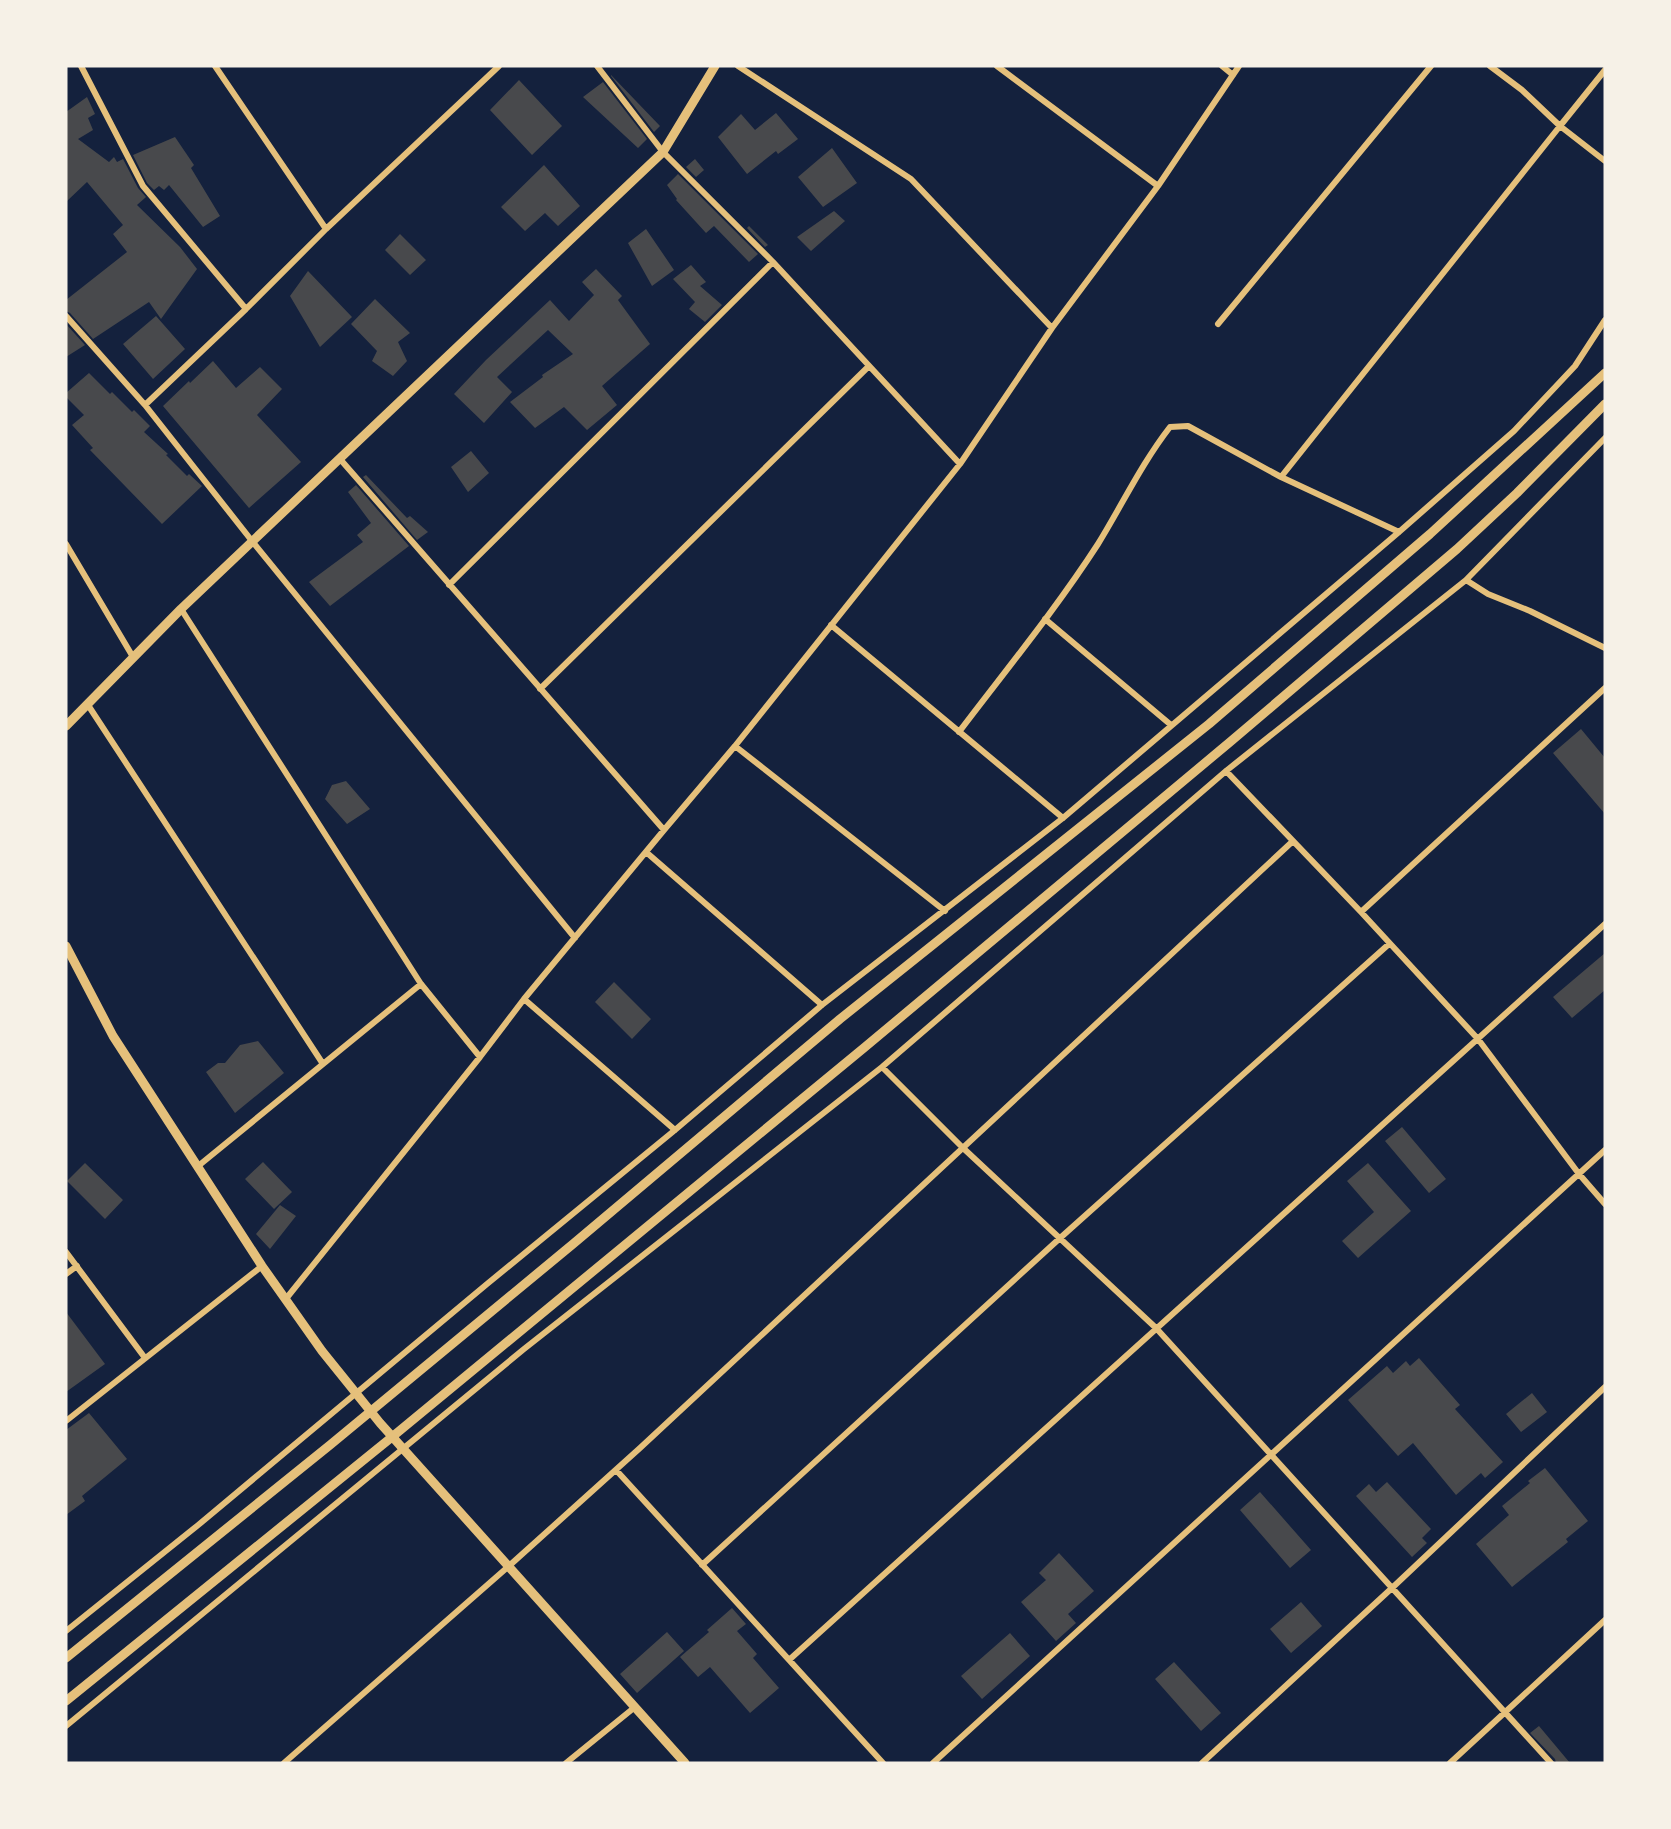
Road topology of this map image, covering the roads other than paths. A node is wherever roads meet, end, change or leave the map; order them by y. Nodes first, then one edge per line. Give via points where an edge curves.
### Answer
1 (81, 66) edge
2 (499, 66) edge
3 (597, 66) edge
4 (715, 66) edge
5 (738, 66) edge
6 (997, 66) edge
7 (1222, 66) edge
8 (1239, 66) edge
9 (1431, 66) edge
10 (1490, 66) edge
11 (218, 67) edge
12 (1605, 70) edge
13 (1233, 75) junction
14 (1560, 126) junction
15 (663, 152) junction
16 (1605, 160) edge
17 (1158, 186) junction
18 (326, 229) junction
19 (773, 262) junction
20 (246, 309) junction
21 (66, 316) edge
22 (1605, 320) edge
23 (1218, 324) dead end
24 (1052, 328) junction
25 (869, 366) junction
26 (1605, 373) edge
27 (1605, 404) edge
28 (145, 405) junction
29 (1605, 438) edge
30 (340, 459) junction
31 (960, 465) junction
32 (1281, 477) junction
33 (1399, 532) junction
34 (252, 541) junction
35 (66, 544) edge
36 (1466, 580) junction
37 (449, 585) junction
38 (181, 609) junction
39 (1045, 619) junction
40 (831, 626) junction
41 (1605, 648) edge
42 (134, 657) junction
43 (1605, 688) edge
44 (540, 689) junction
45 (88, 705) junction
46 (1171, 725) junction
47 (66, 726) edge
48 (959, 732) junction
49 (735, 747) junction
50 (1226, 771) junction
51 (1063, 818) junction
52 (664, 830) junction
53 (1293, 841) junction
54 (646, 852) junction
55 (945, 911) junction
56 (1361, 912) junction
57 (1605, 924) edge
58 (574, 938) junction
59 (1389, 944) junction
60 (66, 946) edge
61 (421, 984) junction
62 (524, 999) junction
63 (822, 1005) junction
64 (1478, 1040) junction
65 (480, 1057) junction
66 (323, 1064) junction
67 (882, 1067) junction
68 (675, 1130) junction
69 (962, 1147) junction
70 (1605, 1150) edge
71 (197, 1167) junction
72 (1579, 1174) junction
73 (1605, 1204) edge
74 (1059, 1239) junction
75 (66, 1252) edge
76 (77, 1266) junction
77 (262, 1266) junction
78 (66, 1274) edge
79 (285, 1300) junction
80 (1156, 1328) junction
81 (145, 1358) junction
82 (1605, 1387) edge
83 (356, 1394) junction
84 (369, 1411) junction
85 (66, 1421) edge
86 (392, 1437) junction
87 (403, 1449) junction
88 (1271, 1455) junction
89 (616, 1470) junction
90 (702, 1565) junction
91 (509, 1566) junction
92 (1392, 1588) junction
93 (1605, 1620) edge
94 (66, 1631) edge
95 (66, 1658) edge
96 (789, 1660) junction
97 (66, 1701) edge
98 (635, 1707) junction
99 (1505, 1713) junction
100 (66, 1726) edge
101 (284, 1763) edge
102 (566, 1763) edge
103 (685, 1763) edge
104 (883, 1763) edge
105 (933, 1763) edge
106 (1202, 1763) edge
107 (1450, 1763) edge
108 (1551, 1763) edge

1 - 20 street via 143,186
2 - 18 street
3 - 15 street
4 - 15 street
5 - 24 street via 911,179
6 - 17 street
7 - 13 street
8 - 13 street
9 - 23 street
10 - 14 street
11 - 18 street
12 - 14 street
13 - 17 street
14 - 16 street
14 - 32 street
15 - 19 street
15 - 30 street
17 - 24 street
18 - 20 street
19 - 25 street
19 - 37 street
20 - 28 street
21 - 28 street
22 - 33 street via 1575,366 1514,431
24 - 31 street
25 - 31 street
25 - 44 street
26 - 84 street via 1430,534 1209,724 840,1019
27 - 86 street via 1457,549
28 - 34 street
29 - 36 street
30 - 34 street
30 - 37 street
31 - 40 street
32 - 33 street
32 - 39 street via 1188,426 1170,427 1153,448 1098,544
33 - 46 street
34 - 38 street
34 - 58 street
35 - 42 street
36 - 41 street
36 - 50 street
37 - 44 street
38 - 42 street
38 - 61 street
39 - 46 street
39 - 48 street
40 - 48 street
40 - 49 street
42 - 45 street
43 - 56 street
44 - 52 street
45 - 47 street
45 - 66 street
46 - 51 street
48 - 51 street
49 - 52 street
49 - 55 street
50 - 53 street
50 - 67 street
51 - 55 street
52 - 54 street
53 - 56 street
53 - 69 street
54 - 58 street
54 - 63 street
55 - 63 street
56 - 59 street
57 - 64 street
58 - 62 street
59 - 64 street
59 - 74 street
60 - 71 street via 113,1036
61 - 65 street
61 - 66 street
62 - 65 street
62 - 68 street
63 - 68 street
64 - 72 street
64 - 80 street
65 - 79 street
66 - 71 street
67 - 69 street
67 - 87 street
68 - 83 street
69 - 74 street
69 - 89 street
70 - 72 street
71 - 77 street
72 - 73 street
72 - 88 street
74 - 80 street
74 - 90 street
75 - 76 street
76 - 78 street
76 - 81 street
77 - 79 street
77 - 81 street
79 - 83 street
80 - 88 street
80 - 96 street
81 - 85 street
82 - 92 street
83 - 84 street
83 - 94 street
84 - 86 street
84 - 95 street
86 - 87 street
86 - 97 street
87 - 91 street
87 - 100 street
88 - 92 street
88 - 105 street
89 - 90 street
89 - 91 street
90 - 96 street
91 - 98 street
91 - 101 street
92 - 99 street
92 - 106 street
93 - 99 street
96 - 104 street
98 - 102 street
98 - 103 street
99 - 107 street
99 - 108 street

